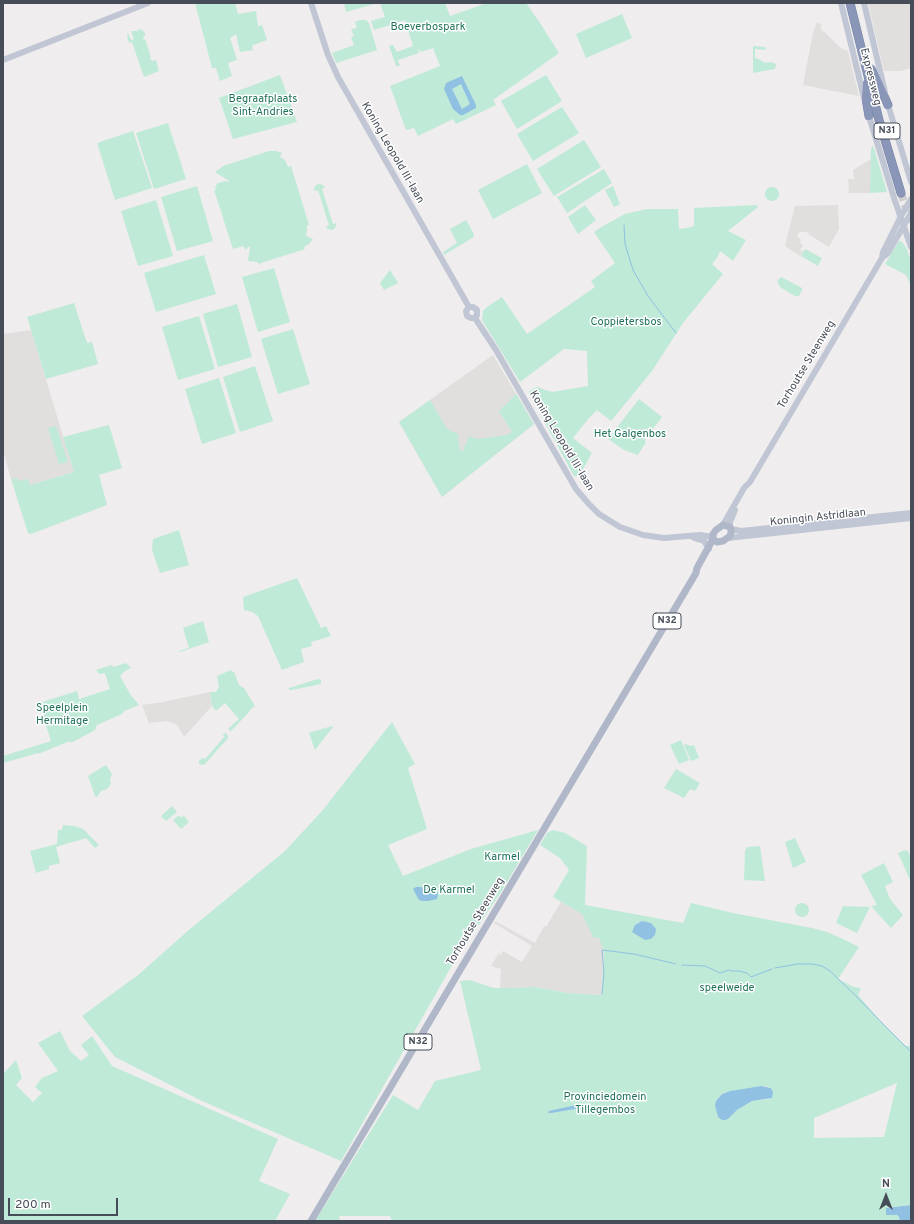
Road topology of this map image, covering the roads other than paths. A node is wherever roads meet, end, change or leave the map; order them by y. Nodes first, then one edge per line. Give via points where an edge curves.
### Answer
1 (148, 3) edge
2 (311, 3) edge
3 (841, 3) edge
4 (850, 3) edge
5 (855, 3) edge
6 (864, 3) edge
7 (3, 60) edge
8 (869, 72) junction
9 (888, 105) junction
10 (869, 116) junction
11 (911, 182) edge
12 (903, 192) tunnel mouth
13 (911, 199) edge
14 (911, 213) edge
15 (900, 216) junction
16 (904, 226) junction
17 (911, 247) edge
18 (882, 258) junction
19 (911, 513) edge
20 (911, 518) edge
21 (826, 525) junction
22 (728, 527) junction
23 (716, 530) junction
24 (687, 537) junction
25 (728, 538) junction
26 (714, 539) junction
27 (708, 548) junction
28 (696, 573) junction
29 (311, 1221) edge

1 - 7 street
2 - 24 street, Koning Leopold III-laan via 338,77 469,307 477,310 475,318 576,489 599,514 620,527 655,538
3 - 10 street, Expressweg
4 - 8 highway, Expressweg / N31
5 - 8 highway, Expressweg / N31
6 - 9 street, Expressweg
8 - 9 highway via 875,76
8 - 10 highway via 866,98
8 - 12 highway, Expressweg / N31
9 - 11 street, Expressweg
10 - 15 street, Expressweg
13 - 15 street, Torhoutse Steenweg
14 - 16 street, Torhoutse Steenweg
15 - 16 street, Expressweg
15 - 18 street, Torhoutse Steenweg
16 - 17 street, Expressweg
16 - 18 street, Torhoutse Steenweg via 888,253
18 - 22 street, Torhoutse Steenweg via 750,482
19 - 21 street, Koningin Astridlaan
20 - 21 street, Koningin Astridlaan
21 - 22 street, Koningin Astridlaan via 739,532
21 - 25 street, Koningin Astridlaan
22 - 23 main road
22 - 25 main road via 731,533
23 - 24 street, Koning Leopold III-laan
23 - 26 main road, N32
24 - 26 street, Koning Leopold III-laan via 704,535
24 - 27 street via 704,541
25 - 26 main road via 720,542
26 - 27 main road, Torhoutse Steenweg / N32
26 - 28 main road, Torhoutse Steenweg / N32
27 - 28 main road, Torhoutse Steenweg / N32
28 - 29 main road, Torhoutse Steenweg / N32

